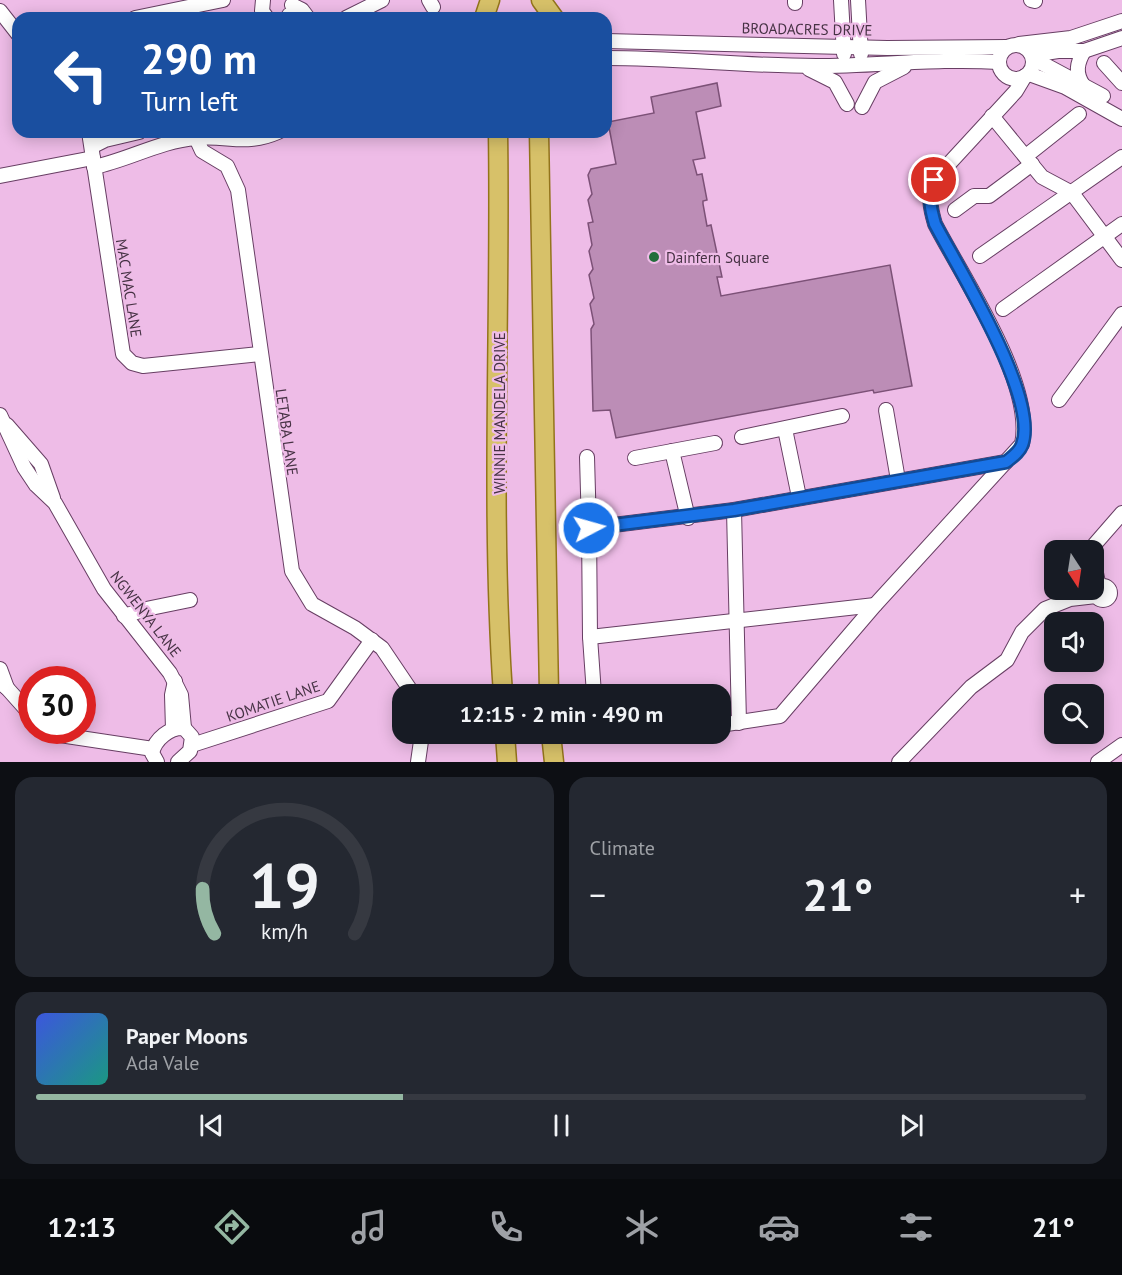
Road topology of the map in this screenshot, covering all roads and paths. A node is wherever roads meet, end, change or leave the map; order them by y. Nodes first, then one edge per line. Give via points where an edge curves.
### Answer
1 (217, 0) edge
2 (382, 0) edge
3 (540, 0) edge
4 (841, 0) edge
5 (858, 0) edge
6 (188, 4) edge
7 (0, 11) edge
8 (158, 12) edge
9 (358, 12) edge
10 (549, 12) edge
11 (1122, 22) edge
12 (12, 26) edge
13 (1122, 38) edge
14 (612, 41) edge
15 (861, 46) junction
16 (1013, 46) junction
17 (843, 47) junction
18 (1084, 51) junction
19 (1033, 57) junction
20 (612, 58) edge
21 (915, 62) junction
22 (999, 62) junction
23 (1104, 63) dead end
24 (845, 65) junction
25 (862, 65) junction
26 (795, 66) junction
27 (1005, 75) junction
28 (1027, 75) junction
29 (1122, 83) edge
30 (1083, 85) junction
31 (847, 104) dead end
32 (862, 107) dead end
33 (1122, 110) edge
34 (995, 112) junction
35 (1079, 114) dead end
36 (1122, 119) edge
37 (90, 138) edge
38 (113, 138) edge
39 (196, 138) junction
40 (258, 138) edge
41 (498, 138) edge
42 (539, 138) edge
43 (93, 157) junction
44 (1122, 157) edge
45 (1029, 160) junction
46 (0, 176) edge
47 (1072, 194) junction
48 (955, 210) dead end
49 (1122, 224) edge
50 (1104, 238) junction
51 (980, 256) dead end
52 (1122, 260) edge
53 (1003, 309) dead end
54 (1122, 314) edge
55 (260, 354) junction
56 (1059, 400) dead end
57 (886, 410) dead end
58 (0, 416) edge
59 (842, 416) dead end
60 (785, 429) junction
61 (742, 437) dead end
62 (715, 443) dead end
63 (672, 451) junction
64 (587, 457) dead end
65 (635, 458) dead end
66 (1006, 462) junction
67 (898, 480) junction
68 (799, 497) junction
69 (734, 510) junction
70 (1122, 513) edge
71 (688, 518) junction
72 (589, 528) junction
73 (1098, 540) edge
74 (1107, 590) edge
75 (190, 600) dead end
76 (875, 605) junction
77 (124, 616) junction
78 (735, 621) junction
79 (590, 637) junction
80 (372, 640) junction
81 (0, 669) edge
82 (407, 684) edge
83 (503, 684) edge
84 (549, 684) edge
85 (593, 684) edge
86 (4, 686) edge
87 (18, 701) edge
88 (740, 723) junction
89 (731, 724) edge
90 (179, 729) junction
91 (96, 743) edge
92 (421, 744) edge
93 (506, 744) edge
94 (553, 744) edge
95 (192, 745) junction
96 (1122, 746) edge
97 (155, 755) edge
98 (178, 762) edge
99 (418, 762) edge
100 (507, 762) edge
101 (554, 762) edge
102 (899, 762) edge
103 (1098, 762) edge

1 - 6 street
2 - 9 street
3 - 10 main road
4 - 17 street
5 - 15 street
6 - 8 street
7 - 12 street
11 - 16 street, BROADACRES DRIVE via 1071,38
13 - 18 street
14 - 17 street, BROADACRES DRIVE
15 - 16 street, BROADACRES DRIVE
15 - 17 street, BROADACRES DRIVE
15 - 25 street
16 - 19 street
16 - 22 street via 1001,53
17 - 24 street
18 - 19 street via 1058,51
18 - 30 street via 1077,66
19 - 28 street
19 - 30 street
20 - 26 street
21 - 22 street
21 - 25 street
21 - 32 street via 875,82
22 - 27 street
23 - 29 street
24 - 25 street
24 - 26 street
26 - 31 street via 830,77
27 - 28 street via 1015,79
27 - 34 street
28 - 34 street
28 - 36 street via 1065,87
30 - 33 street
34 - 45 street
34 - 66 street via 934,180 929,204 935,224 1012,372 1024,437 1018,451
35 - 45 street
37 - 43 street
38 - 43 street via 105,140
39 - 40 street
39 - 43 street
39 - 55 street, LETABA LANE via 202,151 230,170 238,190
41 - 83 main road, WINNIE MANDELA DRIVE
42 - 84 main road
43 - 46 street
43 - 55 street, MAC MAC LANE via 121,344 128,359 143,366
44 - 47 street
45 - 47 street via 1042,177
45 - 48 street via 988,196 974,196
47 - 50 street
47 - 51 street
49 - 50 street
50 - 52 street
50 - 53 street
54 - 56 street
55 - 80 street, LETABA LANE via 292,571 312,604
57 - 67 street
58 - 77 street, NGWENYA LANE via 41,464 55,503
59 - 60 street
60 - 61 street
60 - 68 street
62 - 63 street
63 - 65 street
63 - 71 street
64 - 72 street
66 - 67 street
66 - 76 street
67 - 68 street
68 - 69 street
69 - 71 street
69 - 78 street
70 - 73 street
71 - 72 street
72 - 79 street
74 - 102 street via 1045,609 1022,632 1007,660 971,687
75 - 77 street
76 - 78 street
76 - 88 street via 780,716
77 - 90 street, NGWENYA LANE via 175,681 172,695
78 - 79 street
78 - 88 street
79 - 85 street
80 - 82 street, LETABA LANE via 392,659
80 - 95 street, KOMATIE LANE via 328,701
81 - 86 street
86 - 87 street
88 - 89 street
90 - 95 street via 192,737
90 - 97 street via 157,741
91 - 97 street
92 - 99 street
93 - 100 main road
94 - 101 main road
95 - 98 street
96 - 103 street

